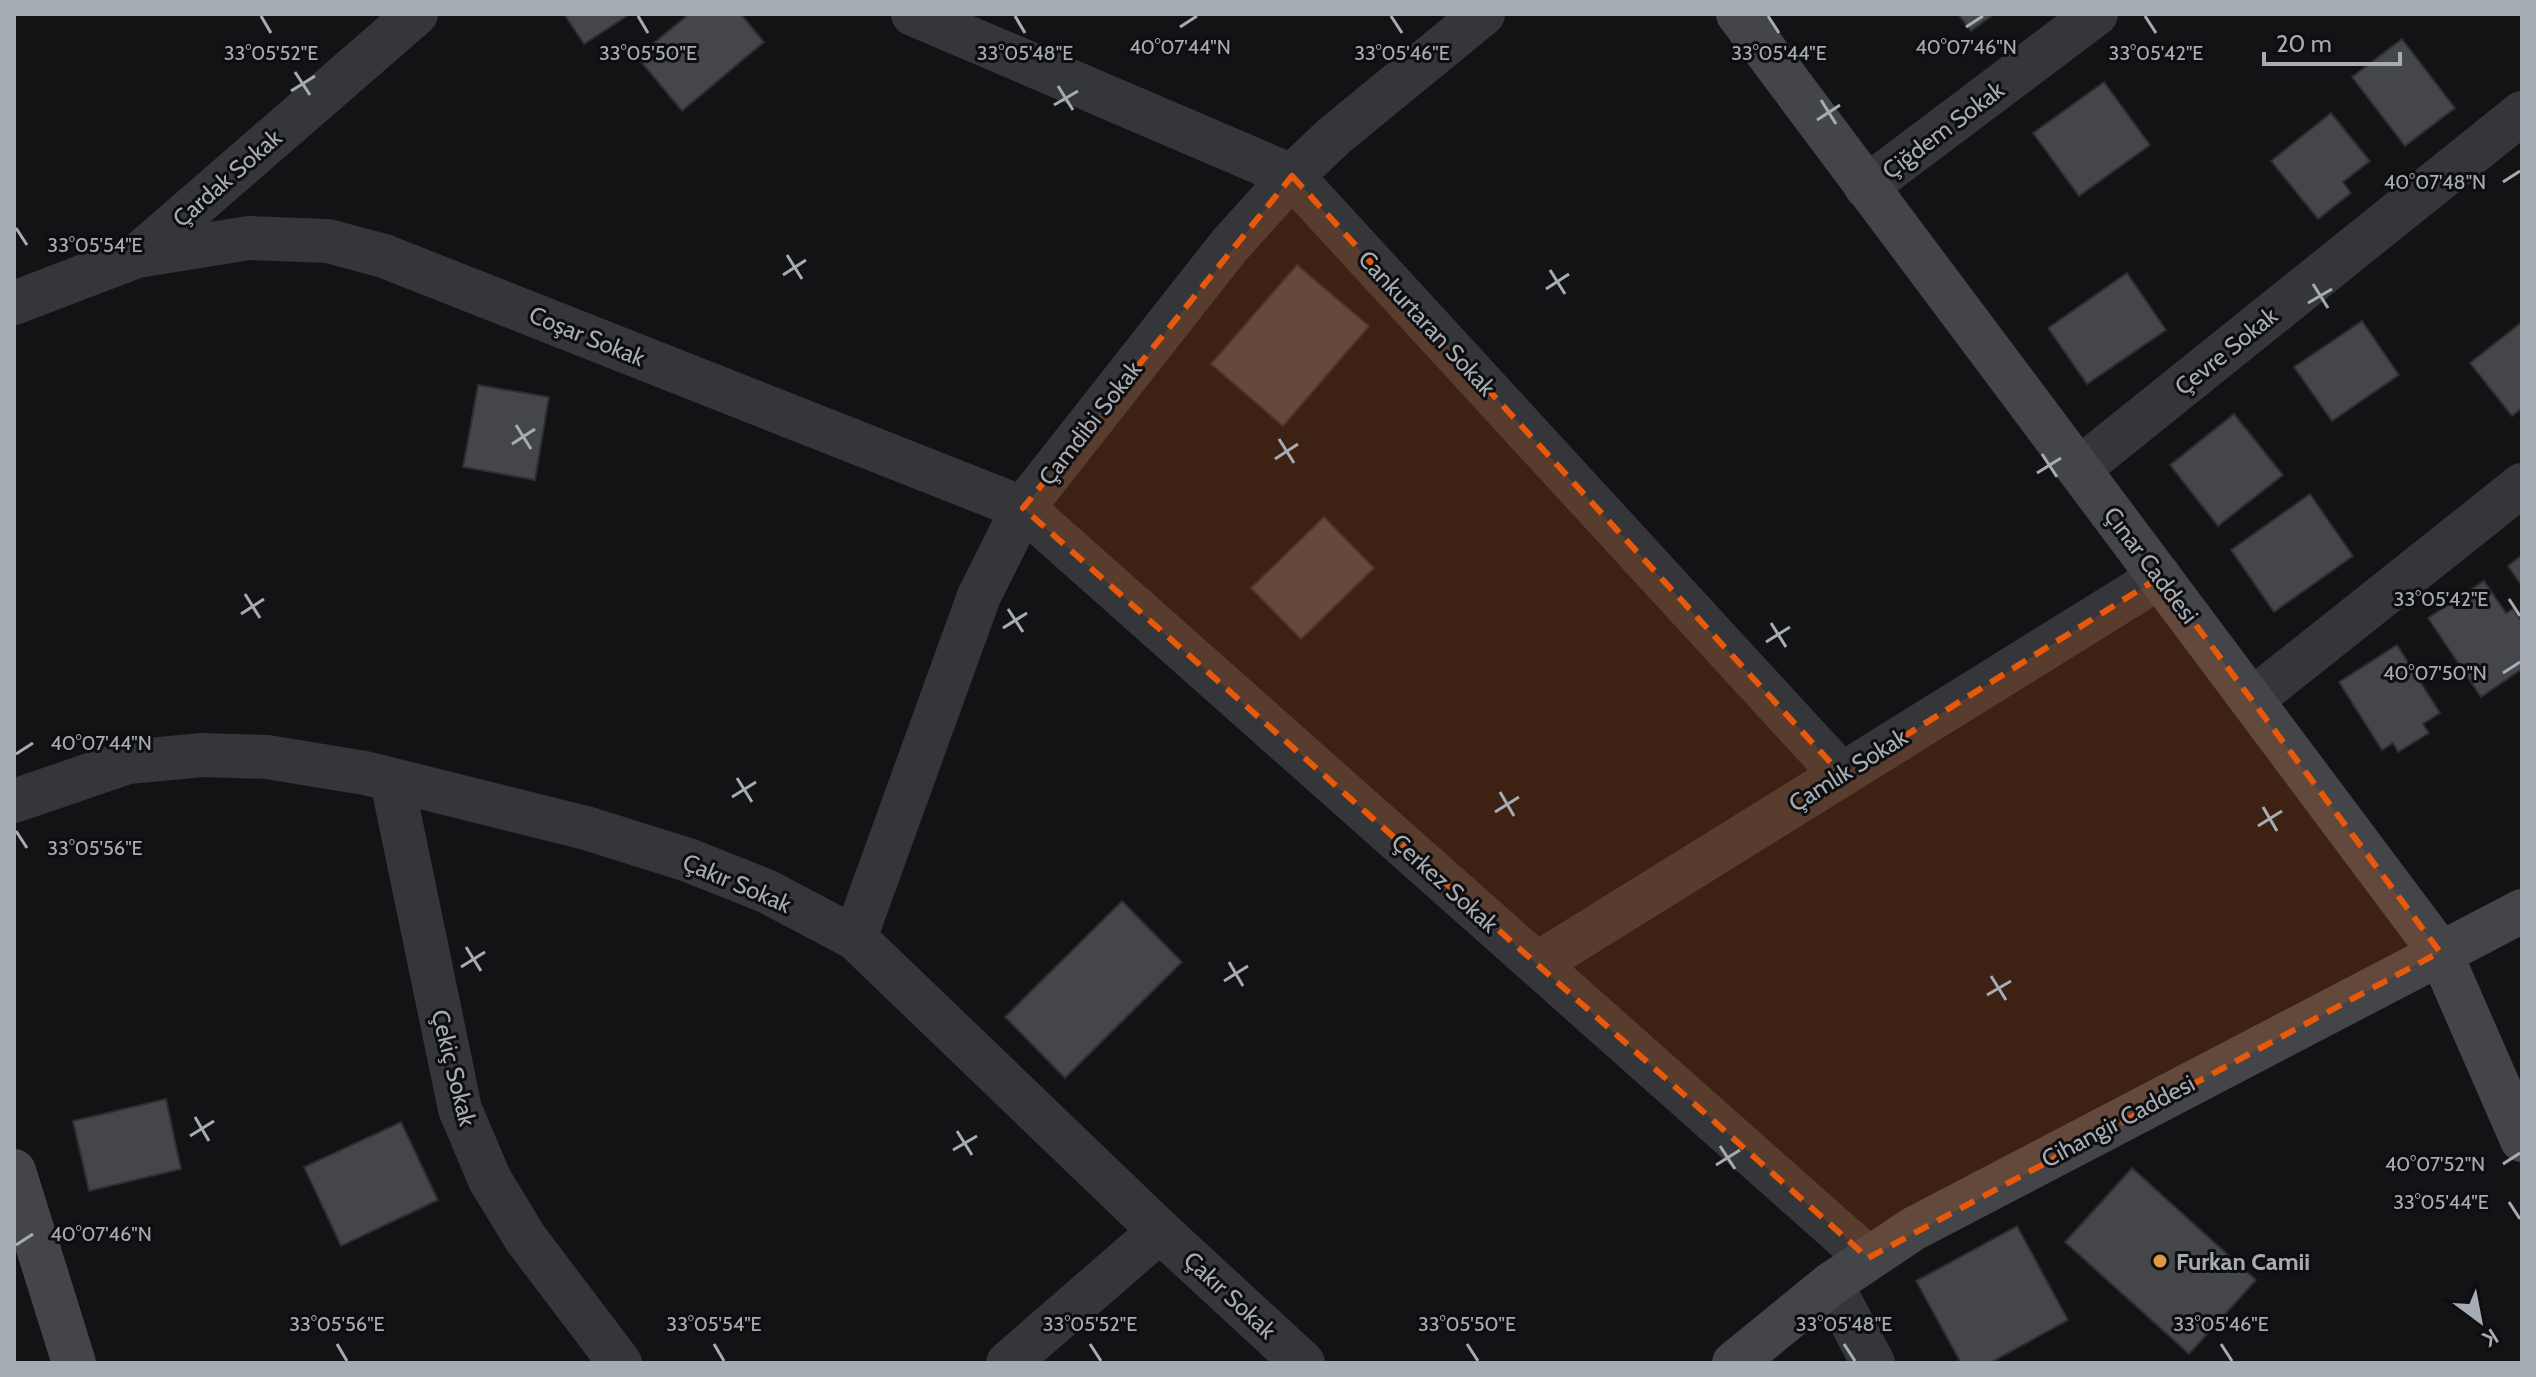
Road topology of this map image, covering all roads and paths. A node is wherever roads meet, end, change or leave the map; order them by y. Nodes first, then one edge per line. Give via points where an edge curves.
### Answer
1 (416, 14) edge
2 (913, 14) edge
3 (1483, 14) edge
4 (1738, 14) edge
5 (2096, 14) edge
6 (2522, 113) edge
7 (1292, 176) junction
8 (1866, 187) junction
9 (137, 256) junction
10 (14, 303) edge
11 (2079, 469) junction
12 (2522, 485) edge
13 (1023, 508) junction
14 (2160, 577) junction
15 (2253, 699) junction
16 (1842, 775) junction
17 (392, 781) junction
18 (14, 801) edge
19 (2522, 911) edge
20 (855, 938) junction
21 (2440, 952) junction
22 (1537, 964) junction
23 (2522, 1140) edge
24 (14, 1171) edge
25 (1160, 1231) junction
26 (1868, 1258) junction
27 (1831, 1284) junction
28 (74, 1363) edge
29 (620, 1363) edge
30 (1008, 1363) edge
31 (1303, 1363) edge
32 (1734, 1363) edge
33 (1873, 1363) edge

1 - 9 street, Çardak Sokak
2 - 7 street, Cankurtaran Sokak
3 - 7 street, Çamdibi Sokak
4 - 8 street, Çınar Caddesi
5 - 8 street, Çiğdem Sokak
6 - 11 street, Çevre Sokak
7 - 13 street, Çamdibi Sokak via 1229,246
7 - 16 street, Cankurtaran Sokak
8 - 11 street, Çınar Caddesi
9 - 10 street, Çardak Sokak
9 - 13 street, Coşar Sokak via 249,238 328,241 384,256
11 - 14 street, Çınar Caddesi
12 - 15 street
13 - 20 street, Çamdibi Sokak via 979,596
13 - 22 street, Çerkez Sokak
14 - 15 street, Çınar Caddesi
14 - 16 street, Çamlık Sokak
15 - 21 street, Çınar Caddesi
16 - 22 street, Çamlık Sokak
17 - 18 street, Çakır Sokak via 267,757 203,755 128,762
17 - 20 street, Çakır Sokak via 586,828 688,860 766,891
17 - 29 street, Çekiç Sokak via 460,1109 490,1180 526,1239
19 - 21 street, Cihangir Caddesi
20 - 25 street, Çakır Sokak
21 - 23 street, Çınar Caddesi
21 - 26 street, Cihangir Caddesi via 1913,1229
22 - 26 street, Çerkez Sokak
24 - 28 street
25 - 30 street
25 - 31 street, Çakır Sokak
26 - 27 street, Cihangir Caddesi
27 - 32 street, Cihangir Caddesi
27 - 33 street

